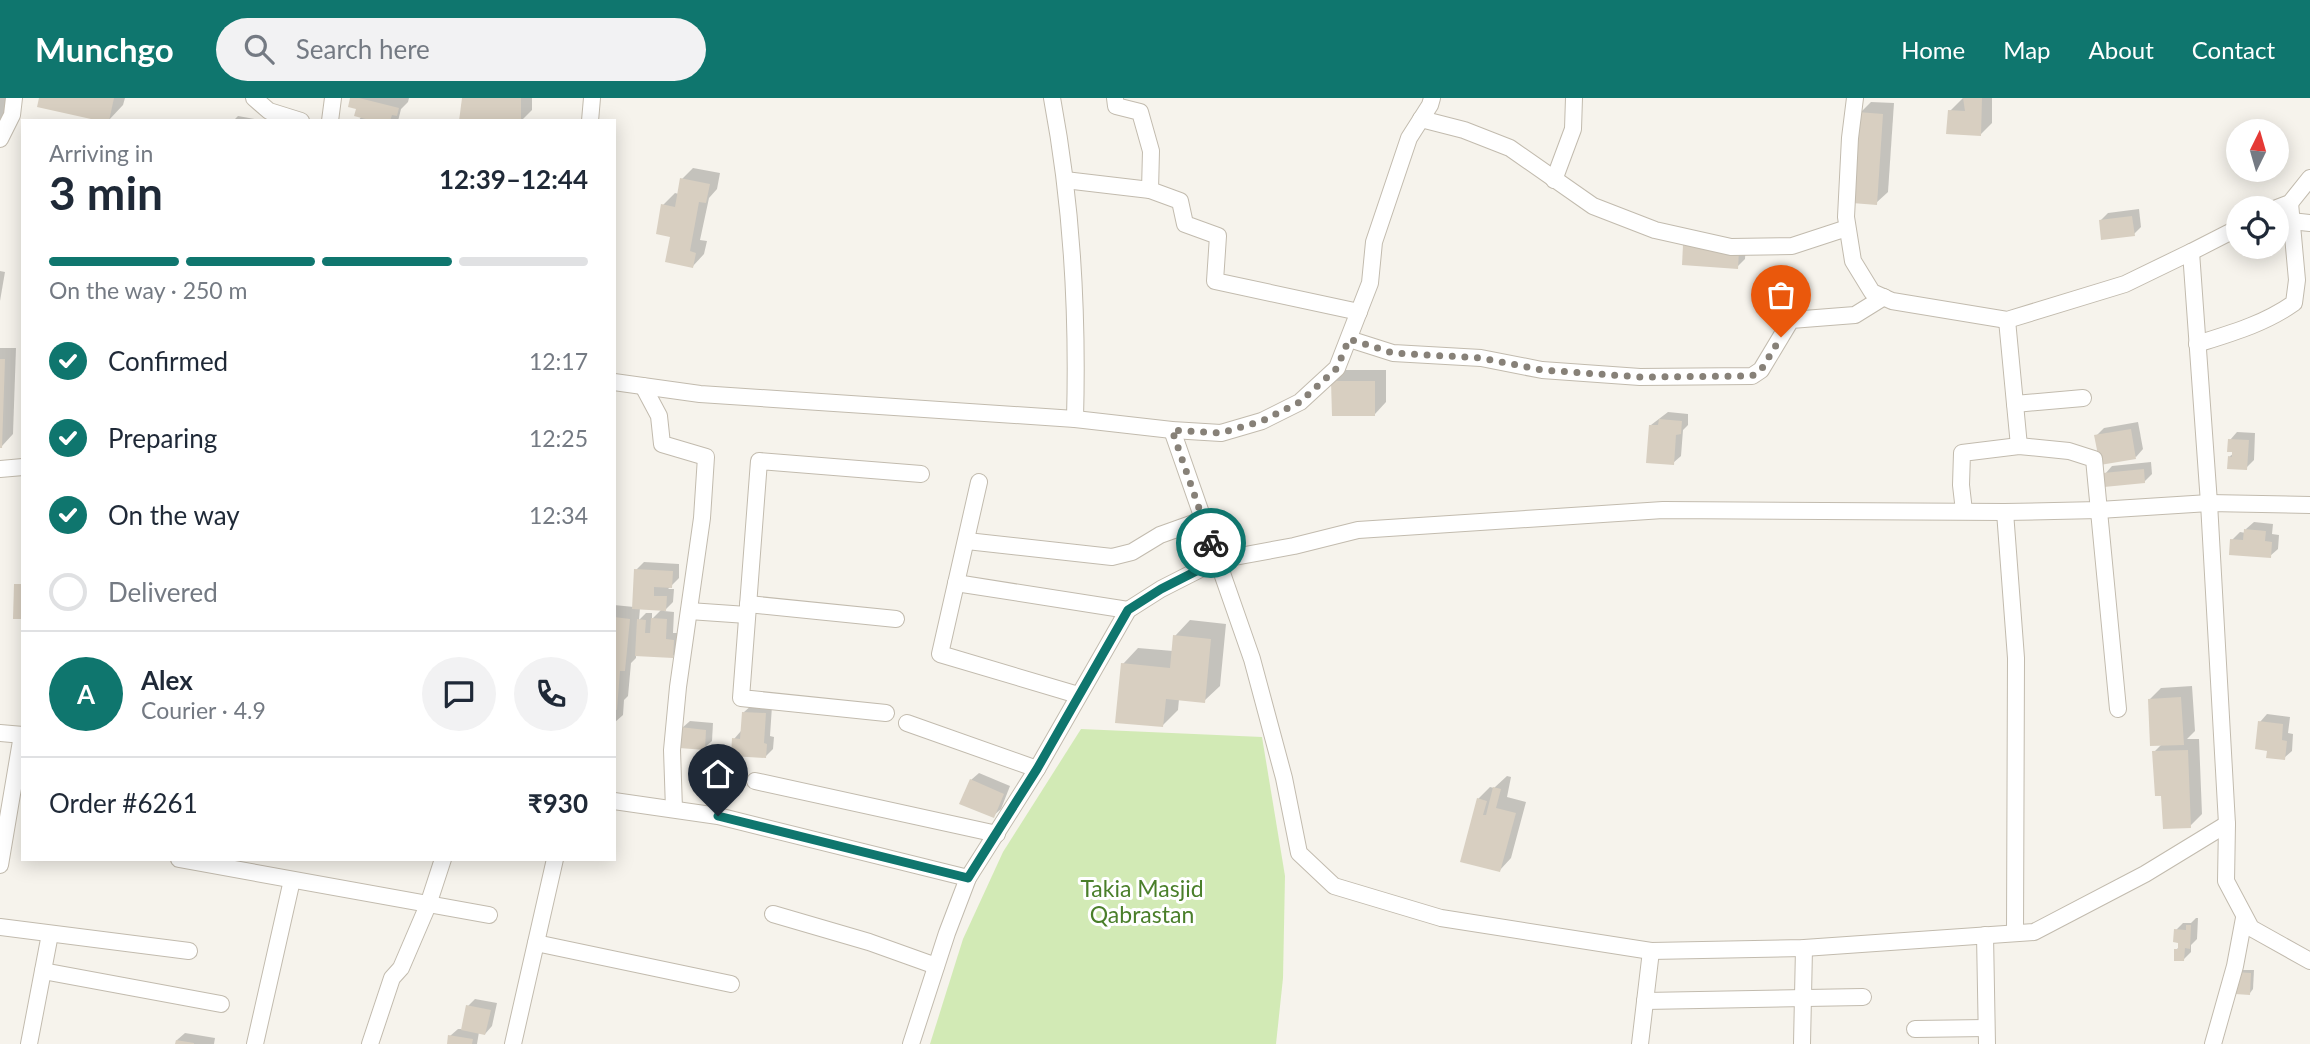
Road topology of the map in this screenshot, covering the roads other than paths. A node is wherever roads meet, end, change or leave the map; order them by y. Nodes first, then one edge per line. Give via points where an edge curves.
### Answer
1 (14, 98) edge
2 (254, 98) edge
3 (333, 98) edge
4 (592, 98) edge
5 (1052, 98) edge
6 (1115, 98) edge
7 (1432, 98) edge
8 (1574, 98) edge
9 (1855, 98) edge
10 (295, 119) edge
11 (330, 119) edge
12 (590, 119) edge
13 (1421, 119) junction
14 (0, 139) edge
15 (2310, 178) edge
16 (1065, 180) junction
17 (1554, 180) junction
18 (1150, 190) junction
19 (2289, 200) edge
20 (2289, 217) edge
21 (2291, 221) junction
22 (2310, 223) edge
23 (1847, 229) junction
24 (2226, 234) edge
25 (2191, 252) junction
26 (1884, 297) junction
27 (1359, 312) junction
28 (2007, 320) junction
29 (1349, 339) junction
30 (2197, 344) junction
31 (616, 382) edge
32 (643, 386) junction
33 (2083, 398) dead end
34 (2015, 404) junction
35 (1075, 419) junction
36 (1172, 430) junction
37 (2019, 446) junction
38 (21, 467) edge
39 (0, 469) edge
40 (921, 474) dead end
41 (979, 482) dead end
42 (2208, 503) junction
43 (2310, 505) edge
44 (2099, 510) junction
45 (1964, 511) junction
46 (2005, 512) junction
47 (1202, 520) junction
48 (967, 541) junction
49 (1218, 560) junction
50 (956, 583) junction
51 (747, 610) junction
52 (1128, 610) junction
53 (689, 611) junction
54 (895, 620) dead end
55 (1078, 695) junction
56 (2118, 709) dead end
57 (886, 713) dead end
58 (907, 723) dead end
59 (0, 733) edge
60 (21, 735) edge
61 (21, 741) edge
62 (1037, 769) junction
63 (755, 781) dead end
64 (616, 801) edge
65 (674, 809) junction
66 (2227, 824) junction
67 (997, 834) junction
68 (190, 861) edge
69 (442, 861) edge
70 (555, 861) edge
71 (0, 865) edge
72 (968, 878) junction
73 (292, 880) junction
74 (428, 905) junction
75 (773, 914) dead end
76 (489, 915) dead end
77 (2244, 918) junction
78 (0, 927) edge
79 (2015, 933) junction
80 (50, 934) junction
81 (1985, 936) junction
82 (536, 943) junction
83 (1804, 948) junction
84 (189, 951) dead end
85 (1651, 951) junction
86 (2310, 961) edge
87 (936, 966) junction
88 (43, 971) junction
89 (731, 984) dead end
90 (1863, 997) dead end
91 (1803, 998) junction
92 (1645, 1001) junction
93 (220, 1004) dead end
94 (1915, 1030) dead end
95 (1987, 1036) edge
96 (29, 1044) edge
97 (255, 1044) edge
98 (370, 1044) edge
99 (513, 1044) edge
100 (911, 1044) edge
101 (1640, 1044) edge
102 (1802, 1044) edge
103 (2213, 1044) edge

1 - 14 street via 12,115
2 - 10 street via 269,111
3 - 11 street
4 - 12 street
5 - 16 street
6 - 18 street via 1116,106 1140,112 1152,151
7 - 13 street
8 - 17 street via 1573,129
9 - 23 street
13 - 17 street via 1510,148
13 - 27 street via 1409,138 1374,242 1370,283
15 - 19 street
16 - 18 street
16 - 35 street via 1075,304
17 - 23 street via 1593,206 1643,225 1731,247 1792,246
18 - 27 street via 1180,201 1185,224 1218,236 1215,281
20 - 21 street
21 - 22 street
21 - 30 street via 2297,280 2294,303 2256,326
23 - 26 street via 1853,261 1872,292
24 - 25 street
25 - 28 street via 2125,284
25 - 30 street
26 - 28 street
26 - 29 street via 1855,316 1791,320 1761,370 1752,376 1640,377 1542,370 1481,358 1393,353
27 - 29 street
28 - 34 street
29 - 36 street via 1337,368 1300,402 1262,421 1221,433
30 - 42 street
31 - 32 street
32 - 35 street via 700,394
32 - 53 street via 659,416 662,444 706,457
33 - 34 street
34 - 37 street
35 - 36 street
36 - 47 street
37 - 44 street via 2069,451 2094,459
37 - 45 street via 1962,453
38 - 39 street
40 - 51 street via 759,461
41 - 48 street
42 - 43 street
42 - 44 street
42 - 66 street
44 - 46 street
44 - 56 street
45 - 46 street
45 - 49 street via 1663,510 1358,530
46 - 79 street via 2016,658
47 - 48 street via 1112,557
47 - 49 street
48 - 50 street
49 - 52 street
49 - 85 street via 1252,659 1299,853 1334,886 1441,918
50 - 52 street
50 - 55 street via 940,654
51 - 53 street
51 - 54 street
51 - 57 street via 741,698
52 - 55 street
53 - 65 street via 672,751
55 - 62 street
58 - 62 street
59 - 60 street
61 - 71 street
62 - 67 street
63 - 67 street
64 - 65 street
65 - 72 street
66 - 77 street via 2226,881
66 - 79 street via 2046,926
67 - 72 street
68 - 73 street
69 - 74 street
70 - 82 street
72 - 87 street
73 - 74 street
73 - 97 street
74 - 76 street
74 - 98 street via 401,968 392,978
75 - 87 street
77 - 86 street via 2251,928
77 - 103 street
78 - 80 street
79 - 81 street
80 - 84 street
80 - 88 street
81 - 83 street
81 - 95 street
82 - 89 street
82 - 99 street
83 - 85 street
83 - 91 street
85 - 92 street
87 - 100 street
88 - 93 street
88 - 96 street
90 - 91 street
91 - 92 street
91 - 102 street
92 - 101 street
94 - 95 street

